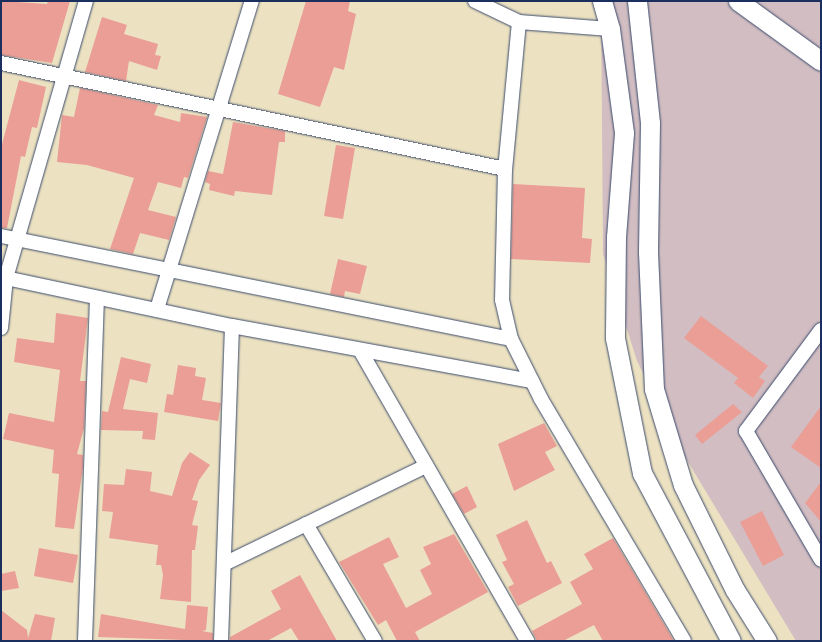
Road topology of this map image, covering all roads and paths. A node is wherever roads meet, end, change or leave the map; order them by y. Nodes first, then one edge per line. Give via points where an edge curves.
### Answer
1 (86, 1) edge
2 (252, 1) edge
3 (475, 1) edge
4 (602, 1) edge
5 (637, 1) edge
6 (743, 2) edge
7 (518, 22) junction
8 (610, 29) junction
9 (821, 61) edge
10 (1, 63) edge
11 (65, 76) junction
12 (218, 109) junction
13 (505, 169) junction
14 (1, 236) edge
15 (18, 240) junction
16 (169, 270) junction
17 (4, 278) edge
18 (97, 299) junction
19 (157, 309) junction
20 (232, 326) junction
21 (1, 328) edge
22 (821, 330) edge
23 (510, 339) junction
24 (360, 350) junction
25 (532, 381) junction
26 (426, 466) junction
27 (306, 524) junction
28 (821, 560) edge
29 (224, 564) junction
30 (85, 641) edge
31 (221, 641) edge
32 (374, 641) edge
33 (527, 641) edge
34 (684, 641) edge
35 (731, 641) edge
36 (767, 641) edge

1 - 11 street
2 - 12 street
3 - 7 street
4 - 8 main road
5 - 36 main road via 650,123 648,252 654,389 683,485 735,590
6 - 9 main road
7 - 8 street
7 - 13 street
8 - 35 main road via 624,133 616,237 615,338 642,473
10 - 11 street
11 - 12 street
11 - 15 street
12 - 13 street
12 - 16 street
13 - 23 street via 502,300
14 - 15 street
15 - 16 street
15 - 17 street
16 - 19 street
16 - 23 street
17 - 18 street
17 - 21 street
18 - 19 street
18 - 30 street
19 - 20 street
20 - 24 street
20 - 29 street
22 - 28 street via 746,431
23 - 25 street
24 - 25 street
24 - 26 street
25 - 34 street
26 - 27 street
26 - 33 street
27 - 29 street
27 - 32 street
29 - 31 street

